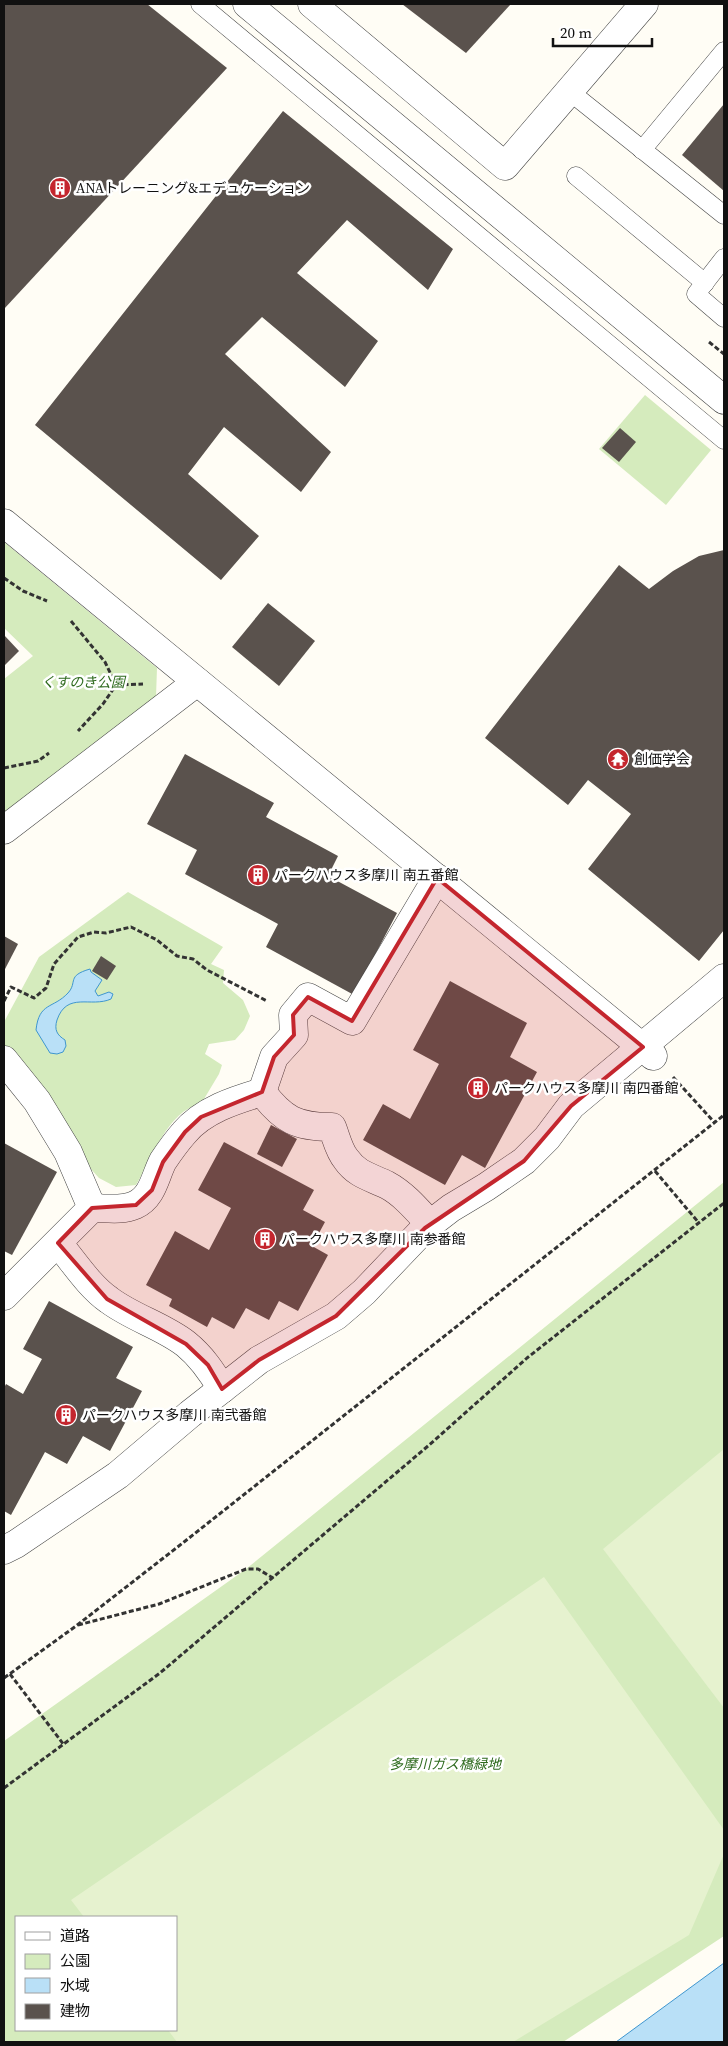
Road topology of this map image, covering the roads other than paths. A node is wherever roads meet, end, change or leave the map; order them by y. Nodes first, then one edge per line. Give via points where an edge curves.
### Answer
1 (200, 4) edge
2 (247, 4) edge
3 (312, 4) edge
4 (644, 4) edge
5 (724, 51) edge
6 (569, 92) junction
7 (642, 150) junction
8 (576, 176) dead end
9 (724, 215) edge
10 (724, 258) edge
11 (705, 283) junction
12 (724, 318) edge
13 (724, 400) edge
14 (724, 440) edge
15 (4, 523) edge
16 (197, 682) junction
17 (4, 830) edge
18 (437, 878) junction
19 (724, 978) edge
20 (648, 1051) junction
21 (4, 1060) edge
22 (262, 1092) junction
23 (92, 1208) junction
24 (430, 1224) junction
25 (58, 1243) junction
26 (4, 1296) edge
27 (4, 1316) edge
28 (222, 1389) junction
29 (4, 1550) edge

1 - 14 lane
2 - 13 street
3 - 6 street via 505,166
4 - 6 street
5 - 7 lane
6 - 7 lane
7 - 9 lane
8 - 11 lane
10 - 11 lane
11 - 12 lane via 696,294
15 - 16 street
16 - 17 street
16 - 18 street
18 - 20 street
18 - 22 street via 352,1021 308,997 294,1015 294,1035 274,1058
19 - 20 street
20 - 24 street via 598,1082 571,1106 524,1161
21 - 23 street via 37,1101 68,1152
22 - 23 street via 237,1099 201,1117 184,1132 163,1162 152,1190 136,1205 118,1209
22 - 24 street via 283,1116 296,1123 332,1128 345,1158 356,1170 402,1196
23 - 25 street
24 - 28 street via 336,1316 259,1360
25 - 26 street
25 - 28 street via 107,1299 186,1344 208,1365
26 - 27 street
28 - 29 street via 118,1475

